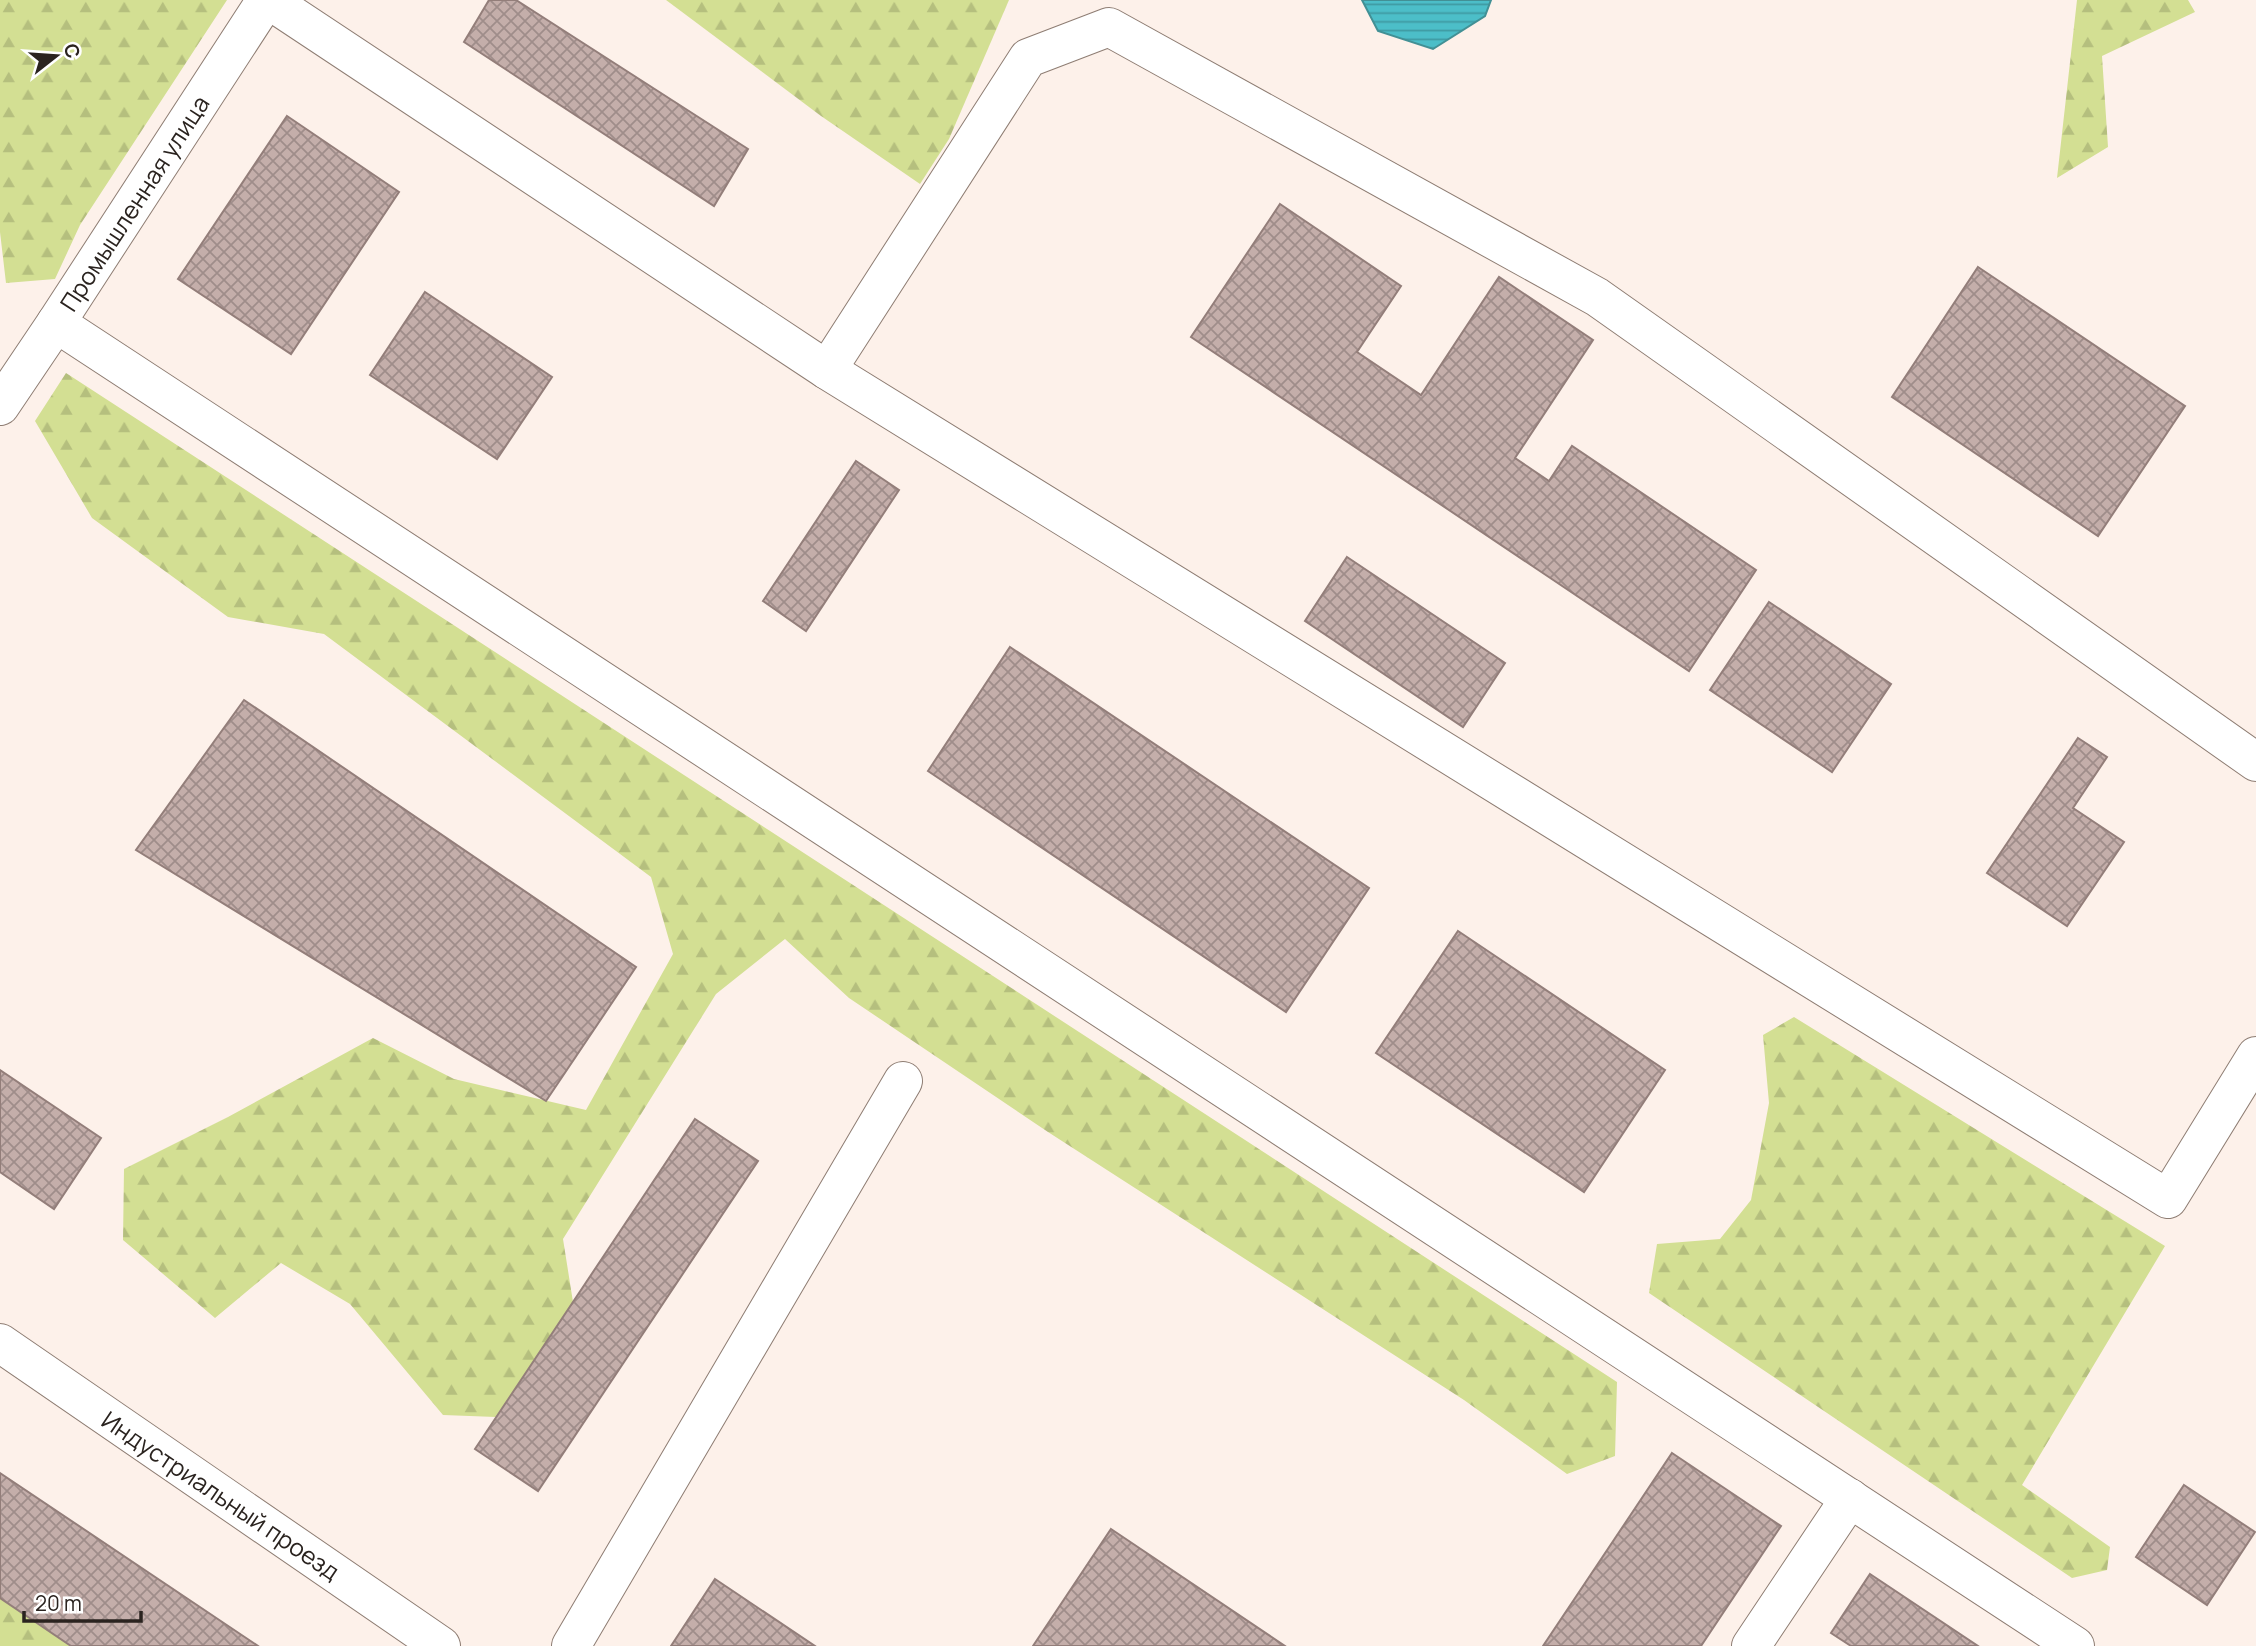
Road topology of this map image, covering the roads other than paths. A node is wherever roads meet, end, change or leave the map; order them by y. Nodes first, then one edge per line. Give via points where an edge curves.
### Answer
1 (268, 0) edge
2 (56, 323) junction
3 (827, 370) junction
4 (0, 405) edge
5 (2256, 762) edge
6 (2256, 1056) edge
7 (903, 1081) dead end
8 (0, 1343) edge
9 (1850, 1499) junction
10 (441, 1646) edge
11 (570, 1646) edge
12 (1751, 1646) edge
13 (2075, 1646) edge

1 - 2 street, Промышленная улица
1 - 3 street
2 - 4 street, Промышленная улица
2 - 9 street
3 - 5 street via 1028,58 1109,27 1597,297
3 - 6 street via 2168,1199
7 - 11 street
8 - 10 street, Индустриальный проезд
9 - 12 street
9 - 13 street

